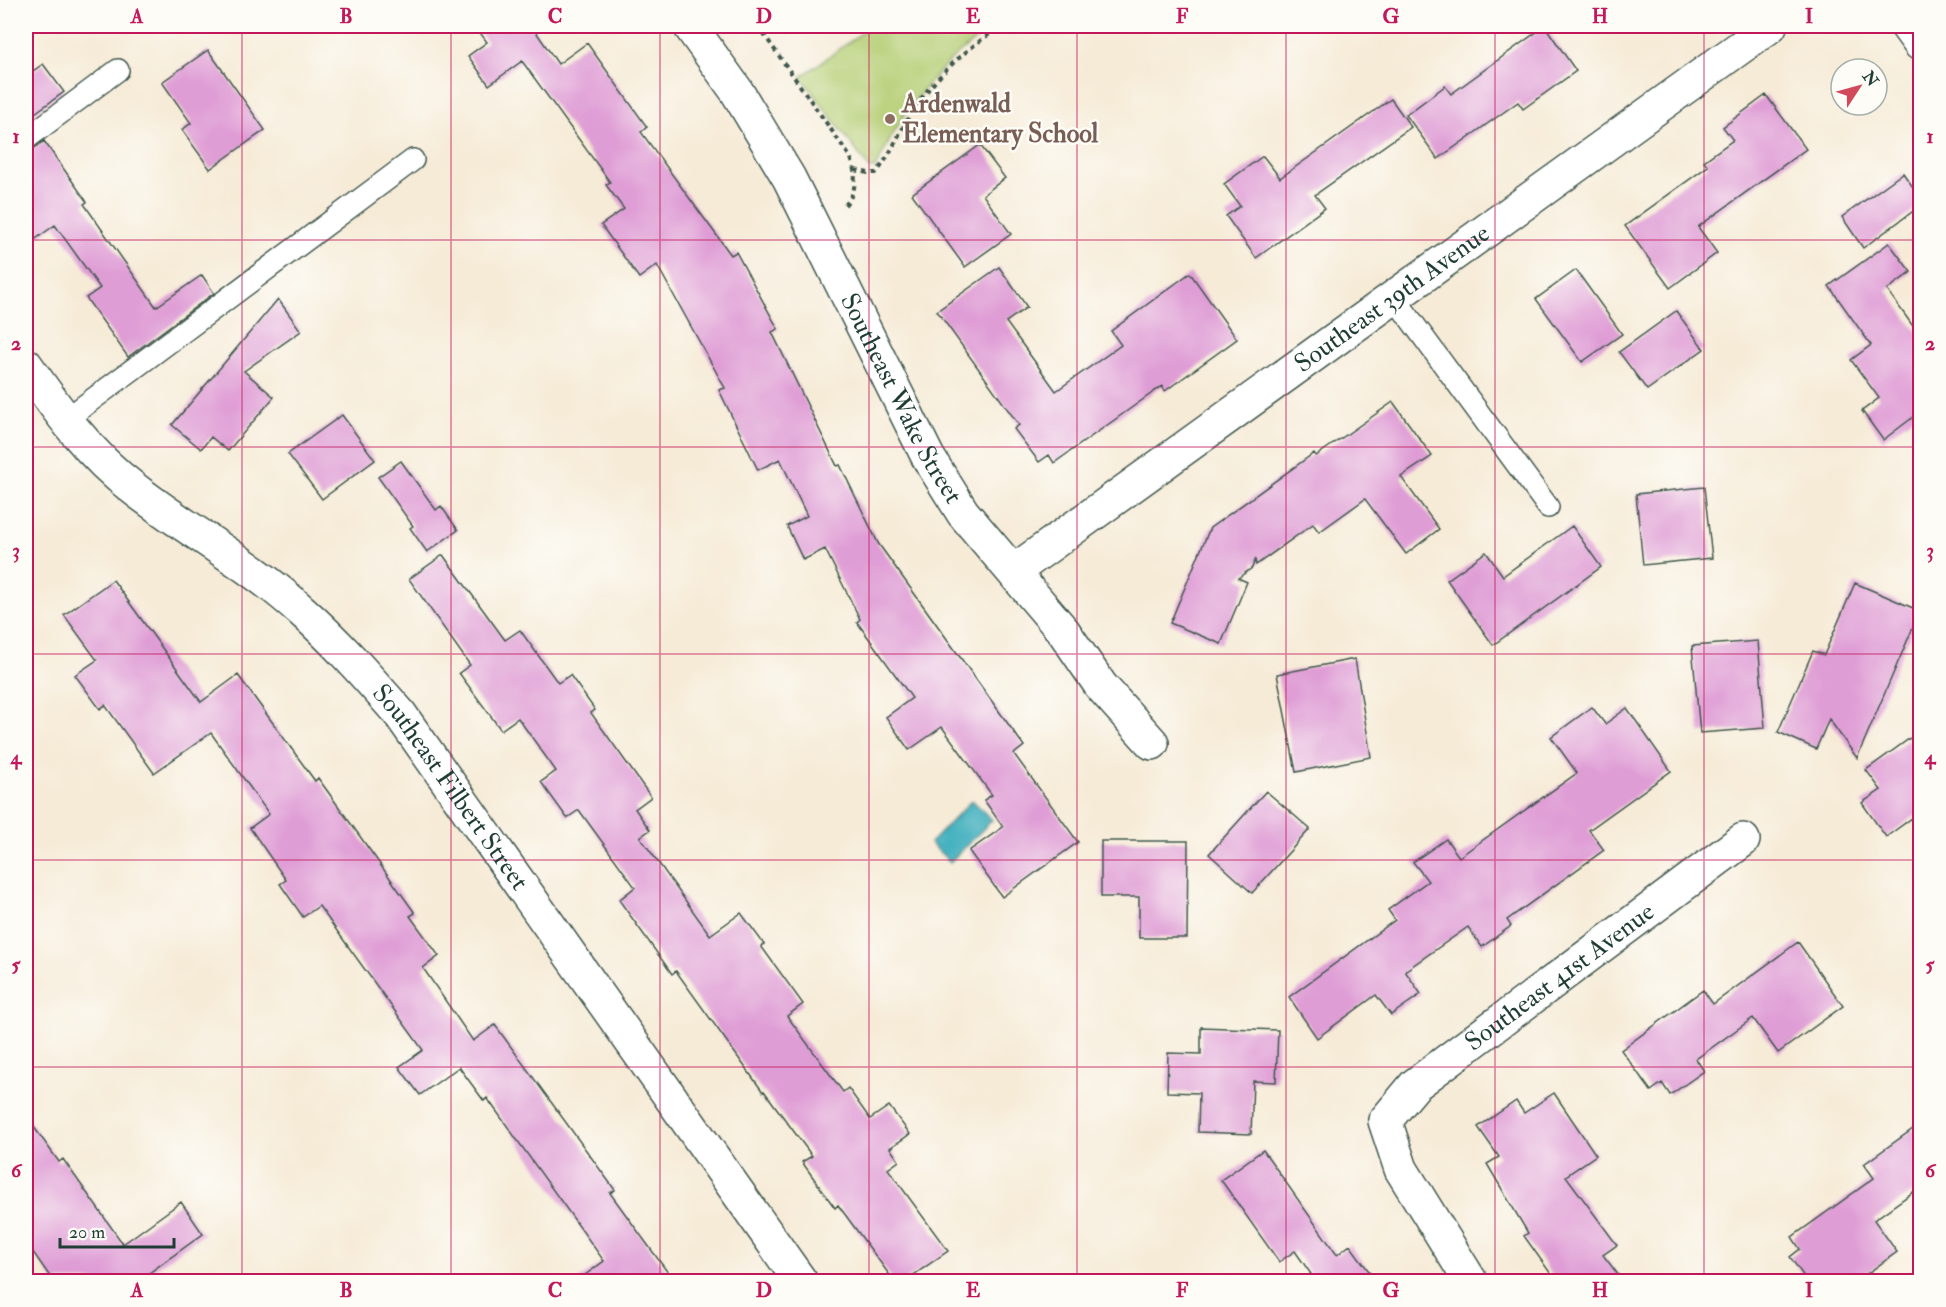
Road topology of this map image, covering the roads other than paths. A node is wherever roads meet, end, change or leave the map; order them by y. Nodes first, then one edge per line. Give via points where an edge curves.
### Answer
1 (690, 26) edge
2 (1770, 26) edge
3 (1907, 26) edge
4 (1920, 44) edge
5 (118, 70) dead end
6 (26, 139) edge
7 (414, 160) dead end
8 (1394, 297) junction
9 (26, 365) edge
10 (65, 420) junction
11 (1548, 507) dead end
12 (1014, 571) junction
13 (1152, 743) dead end
14 (1743, 840) dead end
15 (801, 1281) edge
16 (1471, 1281) edge

1 - 12 street, Southeast Wake Street via 736,90 789,177 928,457 963,513
2 - 8 street, Southeast 39th Avenue
3 - 4 street
5 - 6 lane
7 - 10 lane
8 - 11 lane
8 - 12 street, Southeast 39th Avenue
9 - 10 street, Southeast Filbert Street
10 - 15 street, Southeast Filbert Street via 132,488 235,558 302,611 353,660 400,714
12 - 13 street, Southeast Wake Street via 1064,632 1101,686
14 - 16 street, Southeast 41st Avenue via 1415,1085 1385,1121 1401,1169

